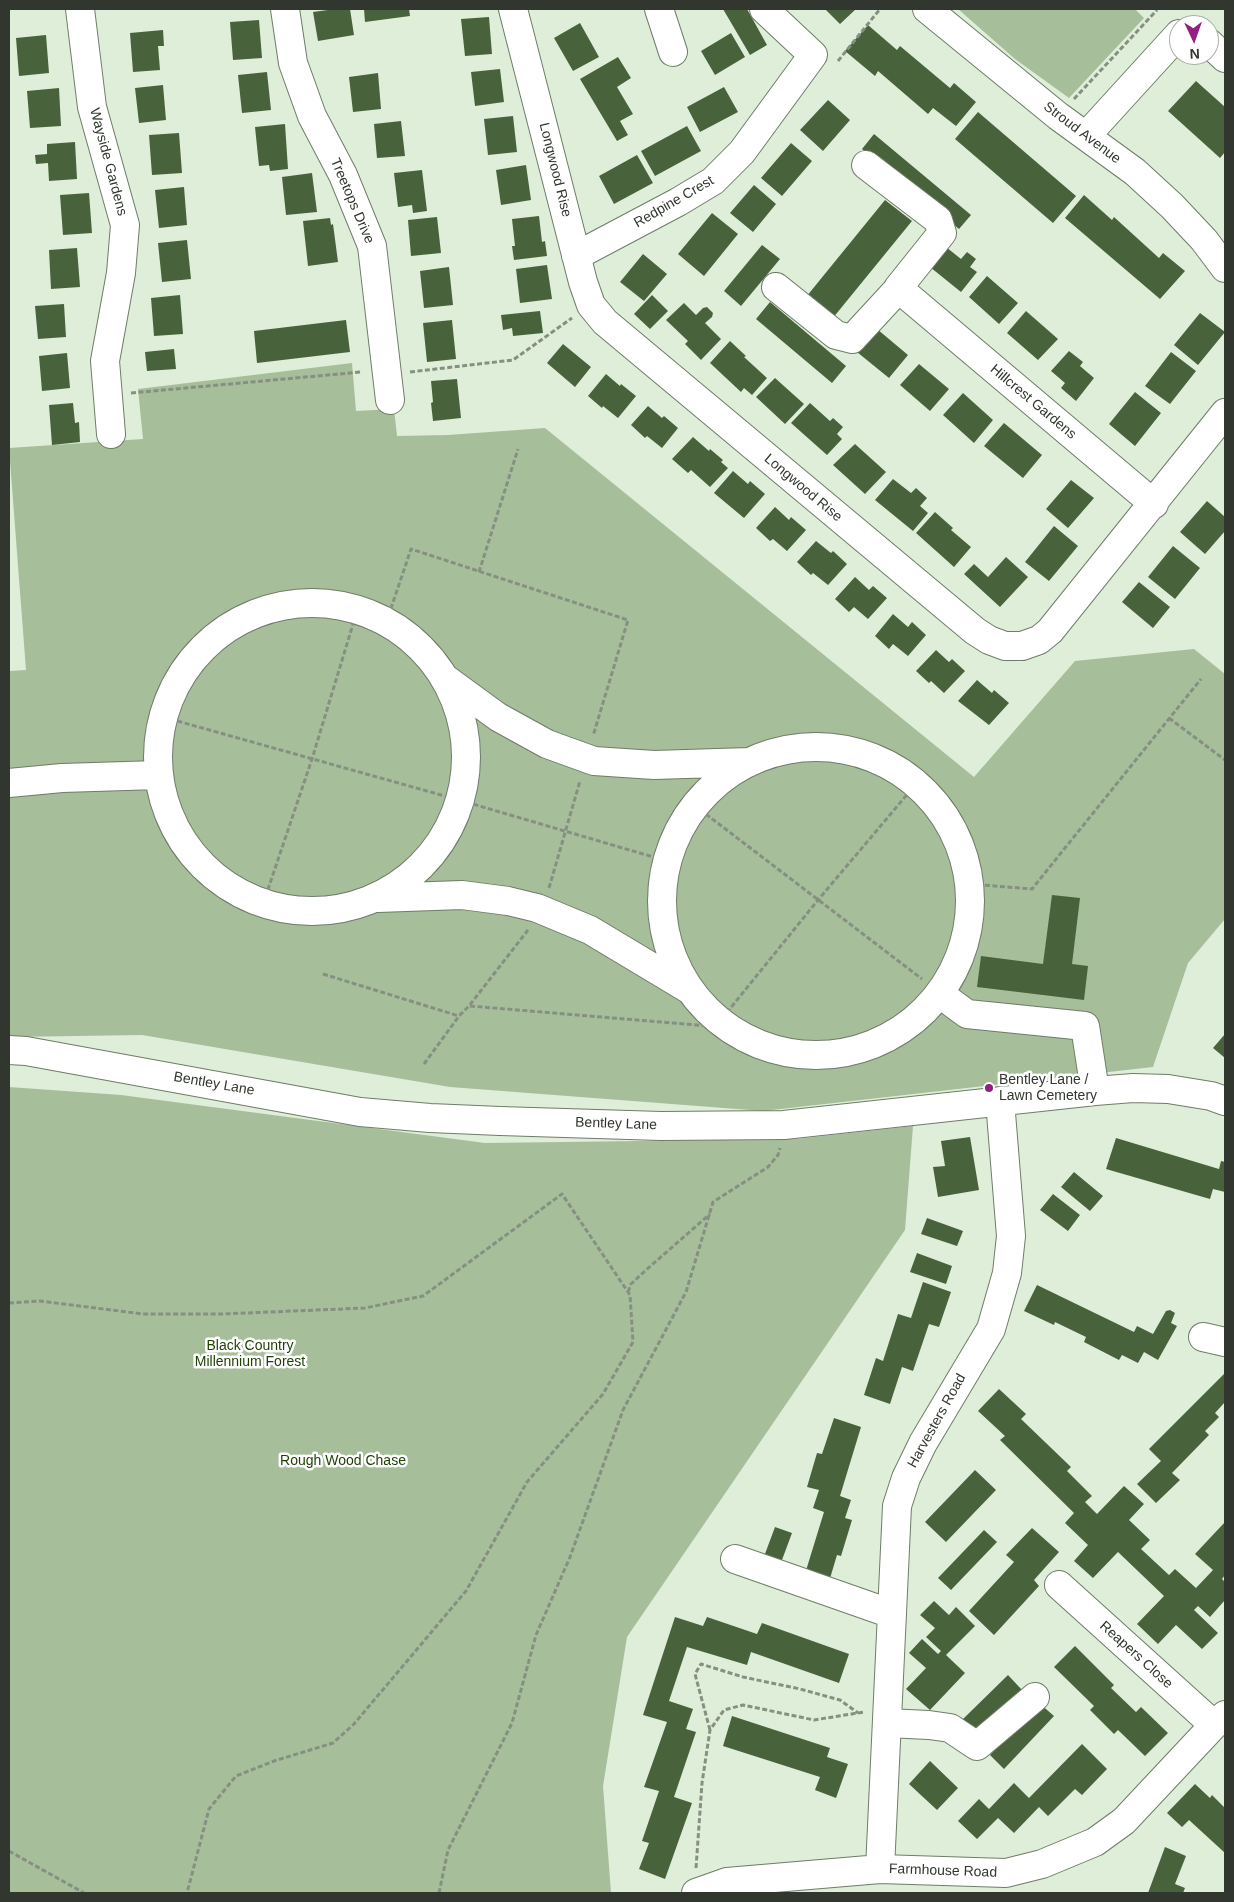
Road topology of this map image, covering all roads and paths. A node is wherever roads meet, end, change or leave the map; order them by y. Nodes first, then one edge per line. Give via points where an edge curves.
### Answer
1 (80, 9) edge
2 (285, 9) edge
3 (513, 9) edge
4 (659, 9) edge
5 (764, 9) edge
6 (880, 9) edge
7 (927, 9) edge
8 (1157, 10) edge
9 (1169, 45) edge
10 (673, 52) dead end
11 (833, 67) dead end
12 (1058, 116) junction
13 (1086, 136) junction
14 (866, 165) dead end
15 (576, 256) junction
16 (1225, 268) edge
17 (776, 288) dead end
18 (906, 294) junction
19 (591, 305) junction
20 (388, 382) junction
21 (107, 395) junction
22 (1225, 413) edge
23 (111, 434) dead end
24 (518, 449) dead end
25 (1154, 504) junction
26 (479, 572) dead end
27 (357, 611) junction
28 (443, 678) junction
29 (1201, 679) dead end
30 (163, 718) junction
31 (1169, 718) junction
32 (312, 759) junction
33 (1225, 760) edge
34 (754, 762) junction
35 (158, 775) junction
36 (9, 783) edge
37 (916, 784) junction
38 (459, 800) junction
39 (694, 805) junction
40 (667, 861) junction
41 (970, 884) junction
42 (376, 898) junction
43 (818, 900) junction
44 (263, 904) junction
45 (323, 974) dead end
46 (693, 992) junction
47 (940, 994) junction
48 (469, 1006) dead end
49 (459, 1016) dead end
50 (720, 1021) junction
51 (9, 1050) edge
52 (1095, 1090) junction
53 (1000, 1101) junction
54 (1225, 1101) edge
55 (784, 1125) junction
56 (710, 1214) junction
57 (628, 1293) junction
58 (9, 1303) edge
59 (736, 1559) dead end
60 (1059, 1585) dead end
61 (892, 1614) junction
62 (1035, 1697) dead end
63 (858, 1713) junction
64 (887, 1716) junction
65 (1219, 1720) edge
66 (710, 1730) junction
67 (9, 1852) edge
68 (880, 1869) junction
69 (695, 1884) edge
70 (84, 1893) edge
71 (187, 1893) edge
72 (439, 1893) edge

1 - 21 street, Wayside Gardens via 92,107 125,225 121,272 105,361
2 - 20 street, Treetops Drive via 293,63 302,90 343,175 372,246
3 - 15 street, Longwood Rise
4 - 10 street
5 - 15 street, Redpine Crest via 813,55 742,152 713,181
6 - 11 path
7 - 12 street, Stroud Avenue
8 - 12 path
9 - 13 street
12 - 13 street, Stroud Avenue
13 - 16 street, Stroud Avenue via 1172,206
14 - 18 street via 938,220 942,233
15 - 19 street, Longwood Rise
17 - 18 street via 836,335 852,339
18 - 25 street, Hillcrest Gardens
19 - 20 path via 513,360
19 - 25 street, Longwood Rise via 605,322 975,631 1005,646 1022,646 1039,640 1050,631
20 - 21 path
21 - 23 street, Wayside Gardens
22 - 25 street, Longwood Rise
24 - 26 path
27 - 28 street via 380,619 412,640
27 - 30 street via 343,606 304,604 266,610 231,626 201,651 178,682
27 - 32 path
28 - 34 street via 546,744 594,761 654,765
28 - 38 street via 456,702 466,740 465,779
29 - 31 path
30 - 32 path
30 - 35 street
31 - 33 path
31 - 41 path via 1032,889
32 - 38 path
32 - 44 path
34 - 37 street via 770,754 808,747 847,750 884,763
34 - 39 street via 735,770
35 - 36 street
35 - 44 street via 176,830 198,862 228,887
37 - 41 street via 942,812 960,846
37 - 43 path
38 - 40 path
38 - 42 street via 455,816 436,849 409,877
39 - 40 street
39 - 43 path
40 - 46 street via 662,900 666,938 680,974
41 - 47 street via 969,922 959,960
42 - 44 street via 339,909 301,911
42 - 46 street via 462,895 537,908 590,930
43 - 47 path
43 - 50 path
45 - 49 path
46 - 50 street via 702,1006
47 - 50 street via 913,1021 880,1042 843,1053 805,1055 767,1047 732,1031
47 - 52 street via 968,1014 1085,1026
48 - 50 path via 709,1026
51 - 55 street, Bentley Lane via 36,1052 360,1112 430,1118 661,1126
52 - 53 street, Bentley Lane
52 - 54 street, Bentley Lane via 1168,1088
53 - 55 street, Bentley Lane
53 - 61 street, Harvesters Road via 1011,1236 1007,1273 991,1329 923,1443 906,1478 898,1506
55 - 56 path via 778,1155 768,1167 713,1202
56 - 57 path via 631,1284
56 - 72 path via 686,1292 623,1410 570,1557 536,1635 512,1722 448,1850
57 - 58 path via 562,1194 423,1296 365,1308 143,1314 40,1301
57 - 71 path via 633,1342 603,1394 527,1482 466,1591 354,1724 333,1743 236,1776 209,1810
59 - 61 street
60 - 65 street, Reapers Close
61 - 64 street, Harvesters Road
62 - 64 street via 977,1746 950,1728
63 - 64 path
63 - 66 path via 814,1720 743,1705 724,1710
63 - 66 path via 840,1700 701,1664 695,1674
64 - 68 street, Harvesters Road
65 - 68 street, Farmhouse Road via 1124,1821 1095,1842 1042,1864 1006,1873
66 - 69 path via 702,1783
67 - 70 path
68 - 69 street, Farmhouse Road

